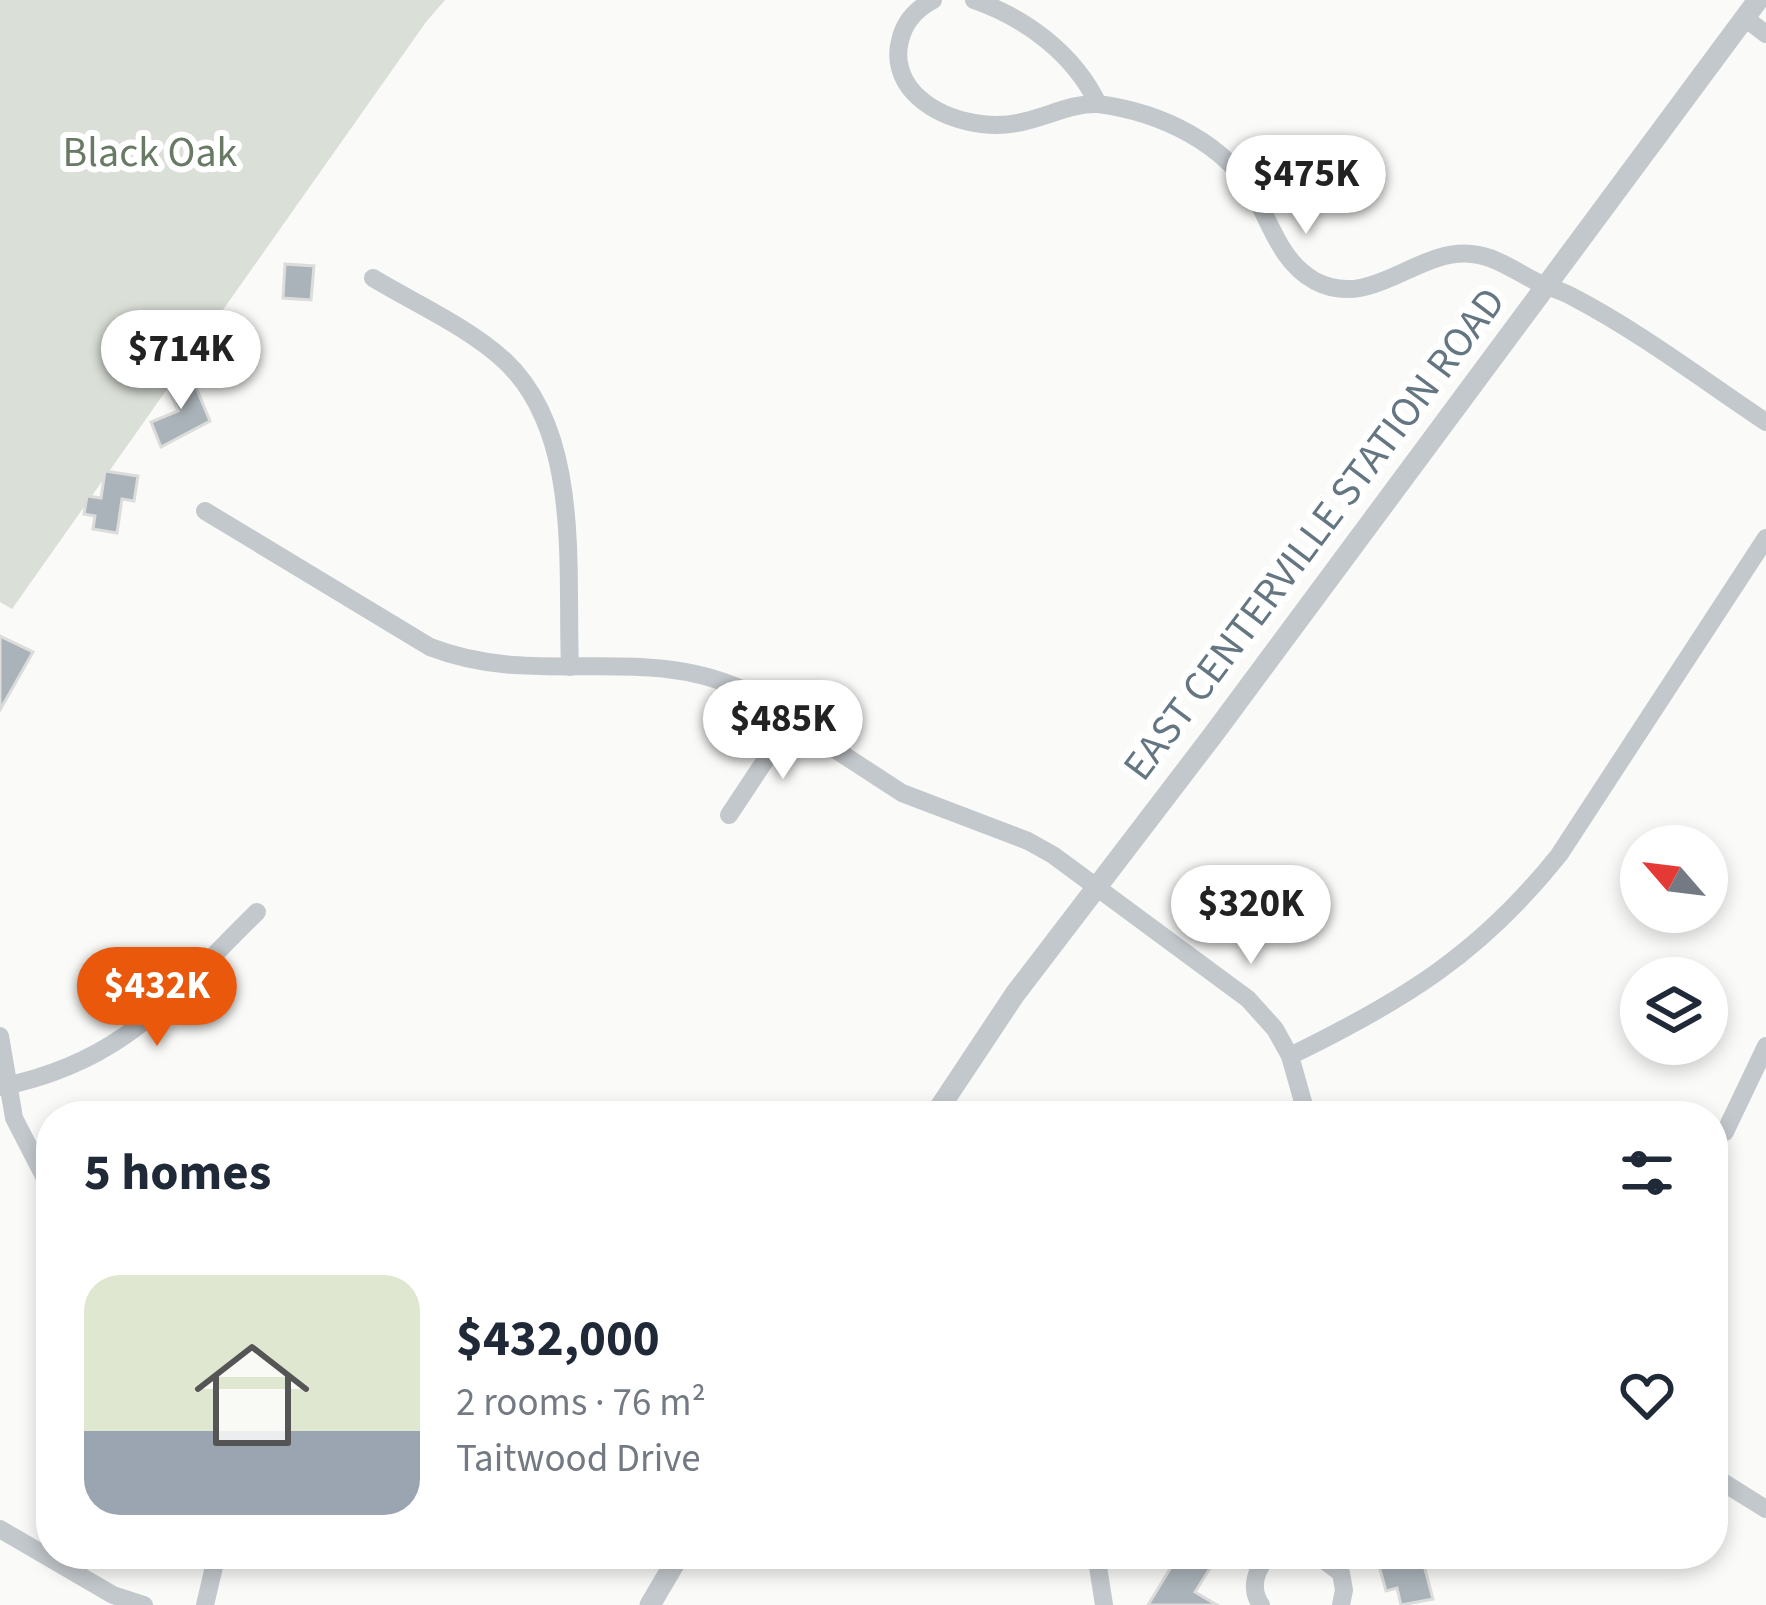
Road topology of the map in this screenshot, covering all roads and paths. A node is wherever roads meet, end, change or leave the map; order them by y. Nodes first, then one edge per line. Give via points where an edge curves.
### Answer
1 (933, 0) edge
2 (974, 0) edge
3 (1751, 9) edge
4 (1766, 34) edge
5 (1098, 104) junction
6 (373, 278) dead end
7 (1545, 286) junction
8 (1766, 422) edge
9 (205, 511) dead end
10 (1766, 538) edge
11 (570, 667) junction
12 (792, 720) junction
13 (729, 815) dead end
14 (1097, 887) junction
15 (257, 912) dead end
16 (0, 1036) edge
17 (1766, 1046) edge
18 (1291, 1056) junction
19 (3, 1086) edge
20 (943, 1101) edge
21 (1303, 1101) edge
22 (1728, 1126) edge
23 (36, 1163) edge
24 (1728, 1485) edge
25 (1766, 1509) edge
26 (0, 1529) edge
27 (36, 1550) edge
28 (68, 1569) edge
29 (213, 1569) edge
30 (671, 1569) edge
31 (1098, 1569) edge
32 (1259, 1569) edge
33 (1336, 1569) edge
34 (1258, 1601) edge
35 (144, 1605) edge
36 (205, 1605) edge
37 (650, 1605) edge
38 (1104, 1605) edge
39 (1235, 1605) edge
40 (1341, 1605) edge

1 - 5 street via 907,22 897,55 922,100 987,124
2 - 5 street via 1049,42 1077,67
3 - 4 street
3 - 7 street, EAST CENTERVILLE STATION ROAD
5 - 7 street via 1165,122 1216,152 1244,179 1284,253 1319,283 1359,289 1456,254 1491,258
6 - 11 street via 505,362 549,423 562,477
7 - 8 street
7 - 14 street, EAST CENTERVILLE STATION ROAD
9 - 11 street via 430,647 486,664
10 - 18 street via 1530,891 1408,996
11 - 12 street via 681,668 744,690
12 - 13 street
12 - 14 street via 902,793 1028,841
14 - 18 street via 1249,999
14 - 20 street, EAST CENTERVILLE STATION ROAD
15 - 19 street via 123,1040 74,1066
16 - 19 street
17 - 22 street
18 - 21 street
19 - 23 street
24 - 25 street
26 - 27 street
28 - 35 street
29 - 36 street
30 - 37 street
31 - 38 street
32 - 34 street
33 - 40 street
34 - 39 street

